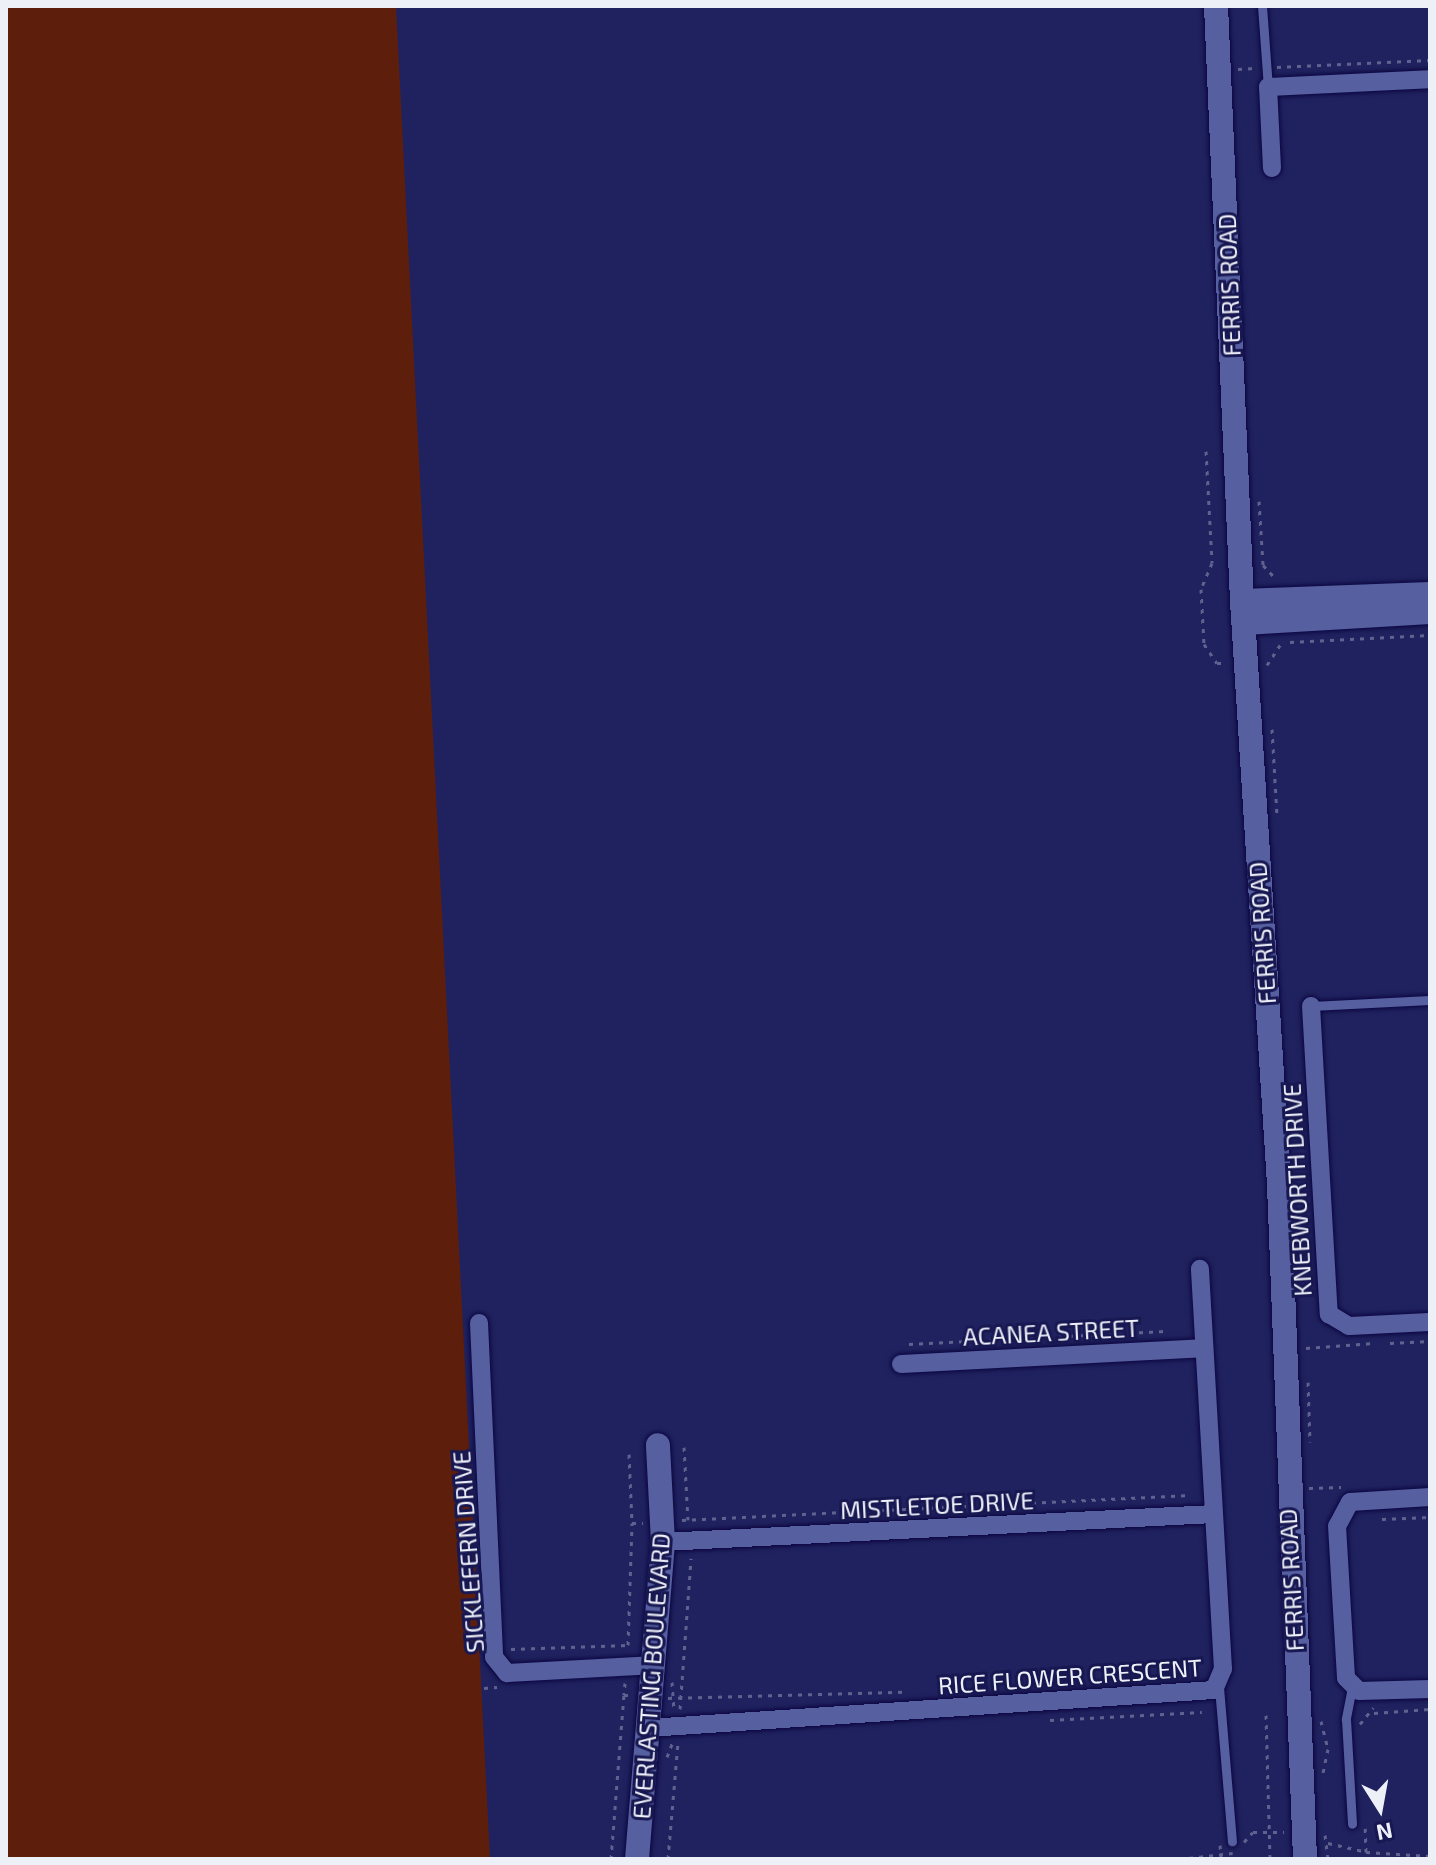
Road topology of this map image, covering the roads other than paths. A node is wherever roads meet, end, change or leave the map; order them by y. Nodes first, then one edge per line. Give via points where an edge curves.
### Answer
1 (1216, 6) edge
2 (1262, 6) edge
3 (1430, 79) edge
4 (1268, 87) junction
5 (1272, 168) dead end
6 (1430, 594) edge
7 (1243, 612) junction
8 (1430, 612) edge
9 (1430, 1000) edge
10 (1311, 1006) joint
11 (1200, 1269) dead end
12 (1430, 1322) edge
13 (479, 1323) dead end
14 (1203, 1348) junction
15 (901, 1364) dead end
16 (658, 1445) dead end
17 (1430, 1497) edge
18 (1213, 1514) junction
19 (663, 1532) junction
20 (656, 1665) junction
21 (1219, 1687) junction
22 (1352, 1687) junction
23 (1430, 1689) edge
24 (649, 1728) junction
25 (1352, 1824) dead end
26 (1232, 1841) dead end
27 (637, 1859) edge
28 (1305, 1859) edge

1 - 7 street, FERRIS ROAD
2 - 4 lane
3 - 4 street
4 - 5 street
6 - 7 street
7 - 8 street
7 - 28 street, FERRIS ROAD via 1256,663 1313,1832
9 - 10 lane
10 - 12 street, KNEBWORTH DRIVE via 1329,1314 1349,1326
11 - 14 street, RICE FLOWER CRESCENT
13 - 20 street, SICKLEFERN DRIVE via 494,1657 507,1673
14 - 15 street, ACANEA STREET
14 - 18 street, RICE FLOWER CRESCENT
16 - 19 street, EVERLASTING BOULEVARD
17 - 22 street via 1360,1500 1338,1514 1344,1662
18 - 19 street, MISTLETOE DRIVE
18 - 21 street, RICE FLOWER CRESCENT
19 - 20 street, EVERLASTING BOULEVARD
20 - 24 street, EVERLASTING BOULEVARD
21 - 24 street, RICE FLOWER CRESCENT via 1200,1695
21 - 26 lane
22 - 23 street
22 - 25 lane via 1346,1719
24 - 27 street, EVERLASTING BOULEVARD

